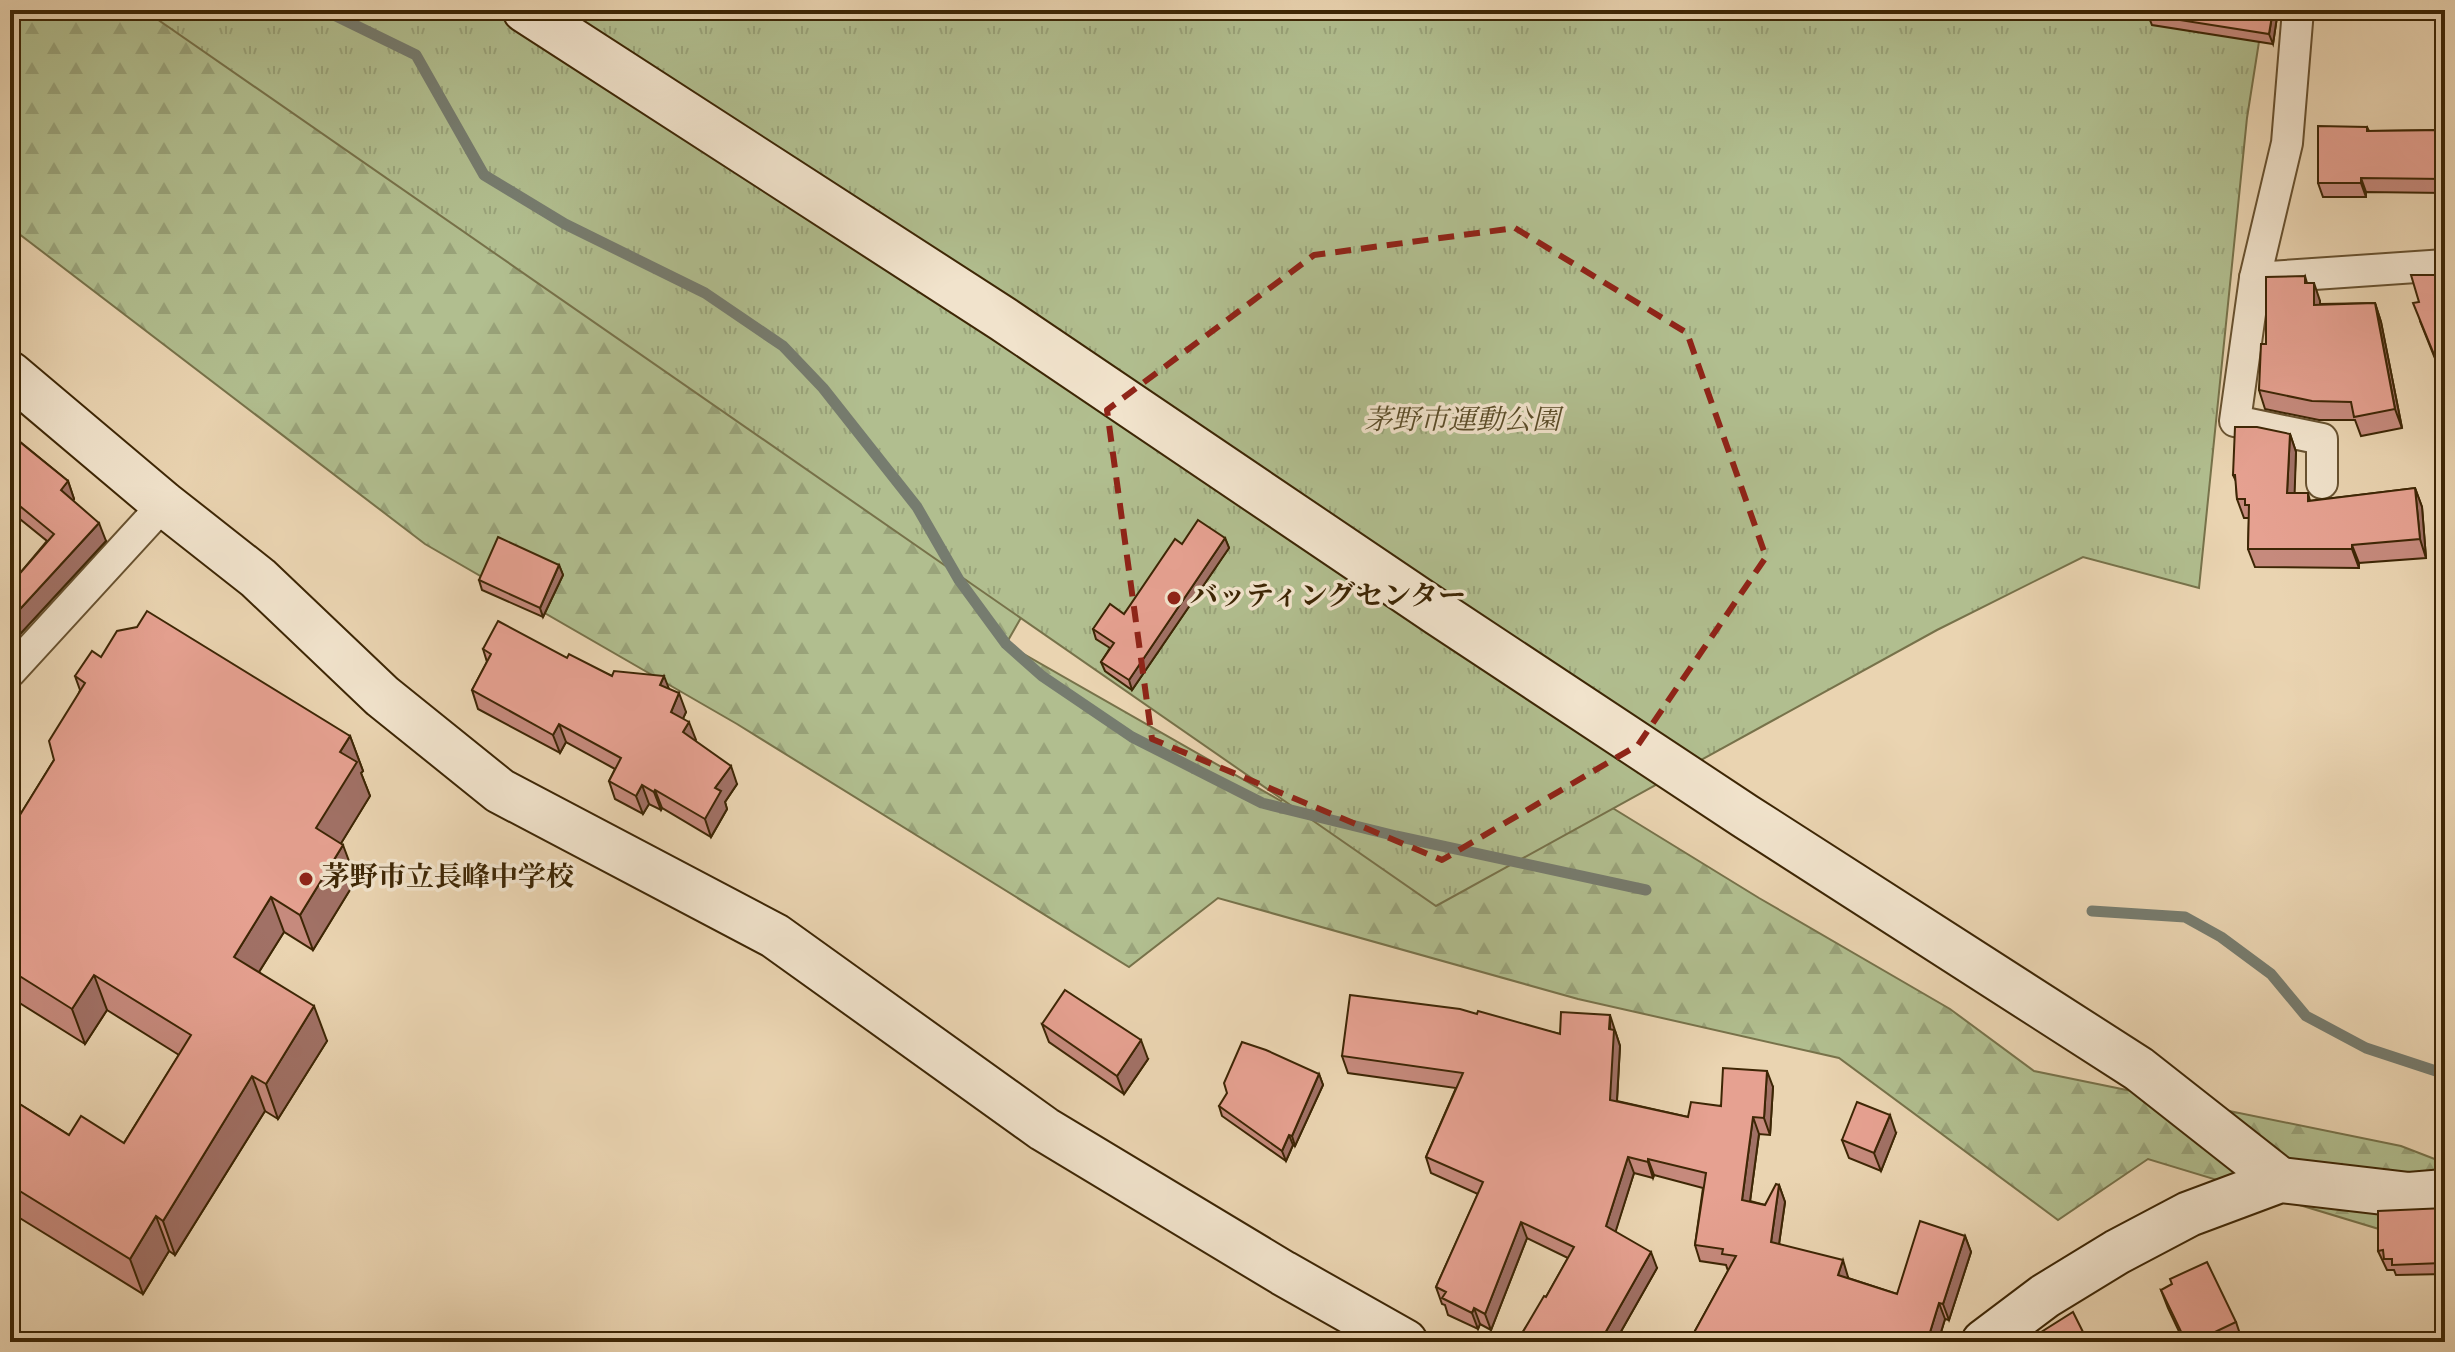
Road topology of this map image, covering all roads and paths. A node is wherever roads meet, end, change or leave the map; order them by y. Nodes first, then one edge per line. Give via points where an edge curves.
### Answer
1 (525, 10) edge
2 (2298, 10) edge
3 (2445, 265) edge
4 (2255, 278) junction
5 (10, 374) edge
6 (2322, 483) dead end
7 (164, 504) junction
8 (10, 672) edge
9 (2280, 1180) junction
10 (2445, 1192) edge
11 (1405, 1342) edge
12 (1984, 1342) edge

1 - 9 street via 1003,319 1745,816 2139,1069
2 - 4 street via 2287,143
3 - 4 street
4 - 6 street via 2235,421 2322,439
5 - 7 street
7 - 8 street
7 - 11 street via 258,578 382,696 500,791 775,936 1044,1129
9 - 10 street via 2409,1195
9 - 12 street via 2189,1214 2117,1252

